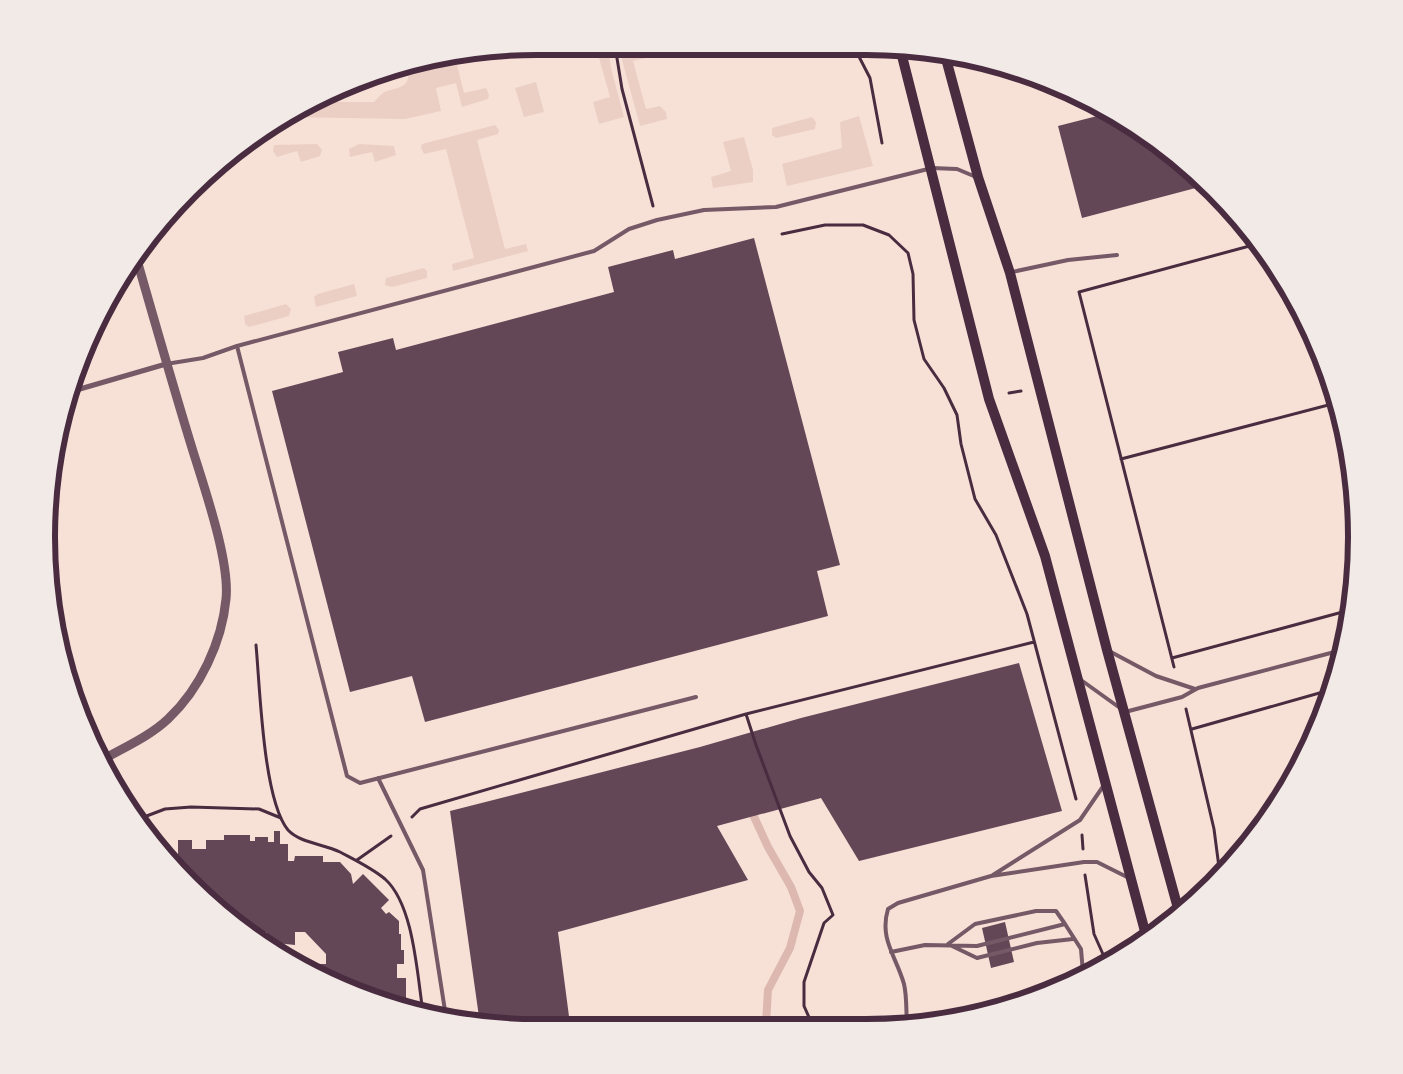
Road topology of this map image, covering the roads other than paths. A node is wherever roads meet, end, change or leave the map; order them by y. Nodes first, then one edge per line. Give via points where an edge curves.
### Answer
1 (902, 56) edge
2 (947, 62) edge
3 (932, 168) junction
4 (978, 178) junction
5 (1117, 255) dead end
6 (139, 266) edge
7 (1010, 273) junction
8 (237, 346) junction
9 (166, 364) junction
10 (78, 390) edge
11 (1107, 650) junction
12 (1334, 652) edge
13 (1077, 677) junction
14 (1195, 689) junction
15 (696, 697) dead end
16 (1125, 712) junction
17 (108, 756) edge
18 (378, 778) junction
19 (1105, 784) junction
20 (991, 876) junction
21 (1130, 879) junction
22 (1177, 905) edge
23 (1065, 924) junction
24 (1144, 931) edge
25 (1073, 939) junction
26 (949, 945) junction
27 (891, 952) junction
28 (1083, 967) edge
29 (445, 1010) edge
30 (906, 1017) edge

1 - 3 main road
2 - 4 main road
3 - 4 lane via 958,169
3 - 8 lane via 776,207 704,210 657,220 629,229 594,251
3 - 13 main road via 989,399 1045,556
4 - 7 main road
5 - 7 lane via 1068,260
6 - 9 street
7 - 11 main road
8 - 9 lane via 203,358
8 - 18 lane via 348,776 360,783
9 - 10 street
9 - 17 street via 208,502 223,563 226,598 218,640 198,682 181,705 158,727
11 - 14 lane via 1156,676
11 - 16 main road
12 - 14 lane
13 - 16 lane
13 - 19 main road
14 - 16 lane via 1182,697
15 - 18 lane
16 - 22 main road
18 - 29 lane via 423,870
19 - 20 lane via 1080,820
19 - 21 main road
20 - 21 lane via 1096,862
20 - 27 lane via 898,903 888,909 884,923
21 - 24 main road
23 - 25 lane
23 - 26 lane via 977,946
23 - 26 lane via 1056,911 1036,911 975,924
25 - 26 lane via 1037,943 977,958
25 - 28 lane via 1081,949
26 - 27 lane via 925,945
27 - 30 lane via 903,982

